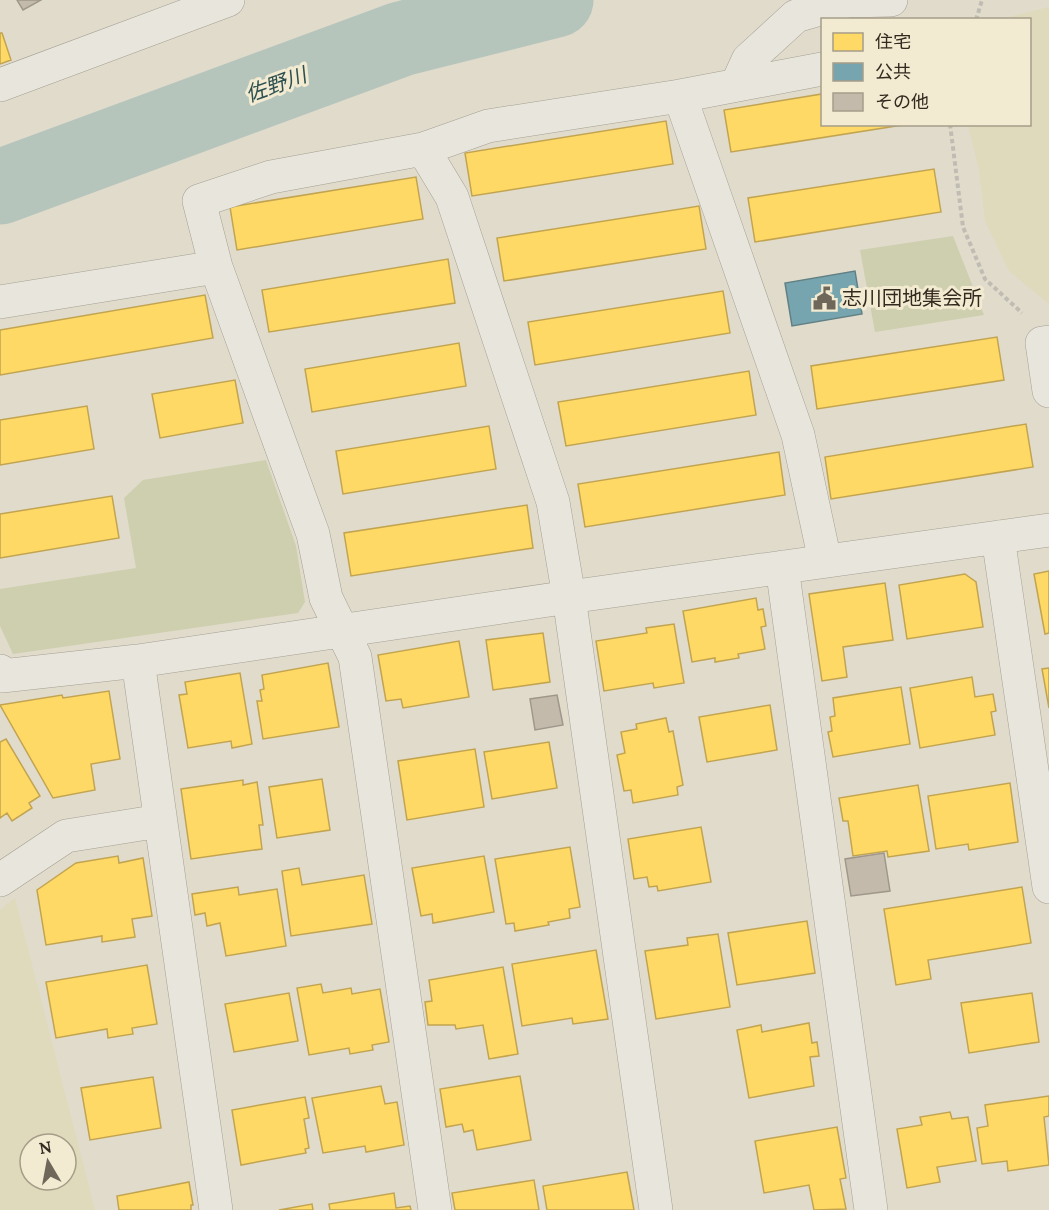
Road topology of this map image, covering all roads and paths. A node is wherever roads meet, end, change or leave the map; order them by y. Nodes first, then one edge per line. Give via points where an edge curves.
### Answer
1 (228, 0) edge
2 (891, 0) edge
3 (982, 0) edge
4 (977, 18) edge
5 (821, 69) edge
6 (737, 84) junction
7 (0, 85) edge
8 (680, 96) junction
9 (950, 126) edge
10 (423, 149) junction
11 (216, 267) junction
12 (0, 303) edge
13 (1046, 343) edge
14 (1049, 391) edge
15 (1049, 530) edge
16 (998, 537) junction
17 (825, 561) junction
18 (782, 567) junction
19 (569, 597) junction
20 (342, 630) junction
21 (138, 661) junction
22 (0, 671) edge
23 (160, 820) junction
24 (0, 880) edge
25 (1049, 887) edge
26 (216, 1210) edge
27 (435, 1210) edge
28 (656, 1210) edge
29 (871, 1210) edge

1 - 7 street
2 - 6 street via 848,1 796,16 748,60
3 - 4 path
5 - 6 street
6 - 8 street
8 - 10 street via 488,126
8 - 17 street via 798,435
9 - 13 path via 963,227 985,279 1035,326
10 - 11 street via 271,177 200,201
10 - 19 street via 452,197 553,502
11 - 12 street
11 - 20 street via 313,534 326,598
13 - 14 street
15 - 16 street
16 - 17 street
16 - 25 street
17 - 18 street
18 - 19 street
18 - 29 street
19 - 20 street
19 - 28 street
20 - 21 street
20 - 27 street via 355,657
21 - 22 street via 2,676
21 - 23 street
23 - 24 street via 66,836
23 - 26 street

